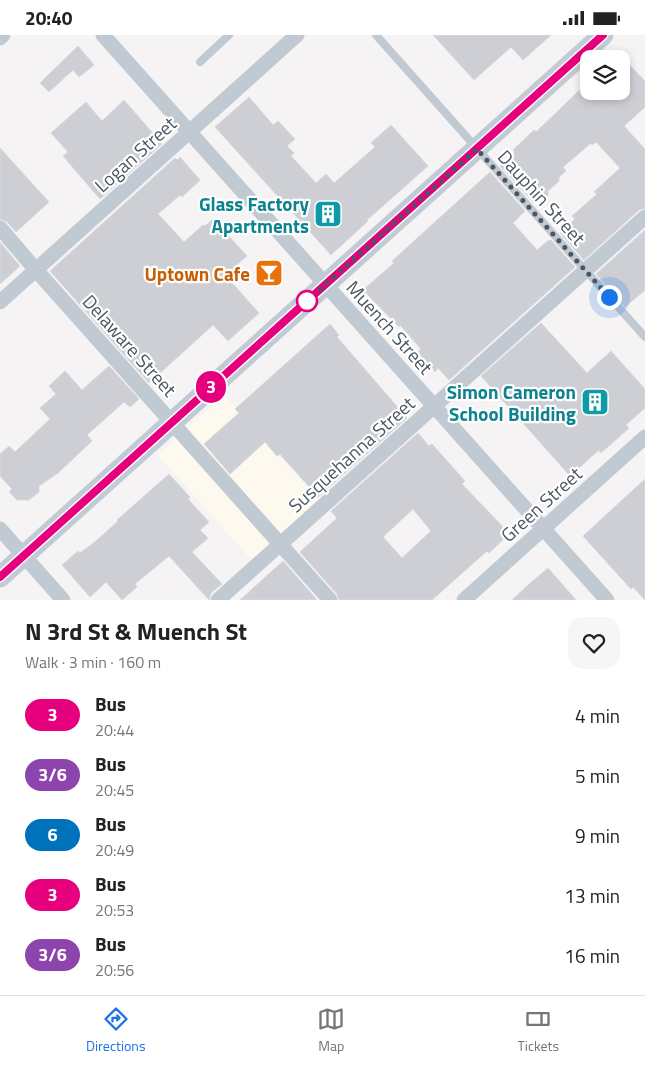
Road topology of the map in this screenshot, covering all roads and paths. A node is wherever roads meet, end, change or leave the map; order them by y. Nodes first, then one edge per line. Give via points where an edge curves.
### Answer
1 (3, 35) edge
2 (103, 35) edge
3 (229, 35) edge
4 (297, 35) edge
5 (376, 35) edge
6 (603, 35) edge
7 (0, 38) edge
8 (200, 61) dead end
9 (190, 132) junction
10 (477, 149) junction
11 (645, 217) edge
12 (0, 227) edge
13 (36, 270) junction
14 (586, 270) junction
15 (326, 285) junction
16 (0, 302) edge
17 (645, 337) edge
18 (434, 406) junction
19 (172, 422) junction
20 (645, 437) edge
21 (0, 529) edge
22 (544, 529) junction
23 (280, 544) junction
24 (24, 556) junction
25 (0, 577) edge
26 (63, 600) edge
27 (218, 600) edge
28 (330, 600) edge
29 (464, 600) edge
30 (607, 600) edge

1 - 7 street
2 - 9 street, Muench Street
3 - 8 lane
4 - 9 street, Logan Street
5 - 10 lane, Dauphin Street
6 - 10 main road
9 - 13 street, Logan Street
9 - 15 street, Muench Street
10 - 14 lane, Dauphin Street
10 - 15 main road
11 - 14 street, Susquehanna Street
12 - 13 street, Delaware Street
13 - 16 street, Logan Street
13 - 19 street, Delaware Street
14 - 17 lane, Dauphin Street
14 - 18 street, Susquehanna Street
15 - 18 street, Muench Street
15 - 19 main road
18 - 22 street, Muench Street
18 - 23 street, Susquehanna Street
19 - 23 street, Delaware Street
19 - 24 main road
20 - 22 street, Green Street
21 - 24 street
22 - 29 street, Green Street
22 - 30 street, Muench Street
23 - 27 street, Susquehanna Street
23 - 28 street, Delaware Street
24 - 25 main road
24 - 26 street

